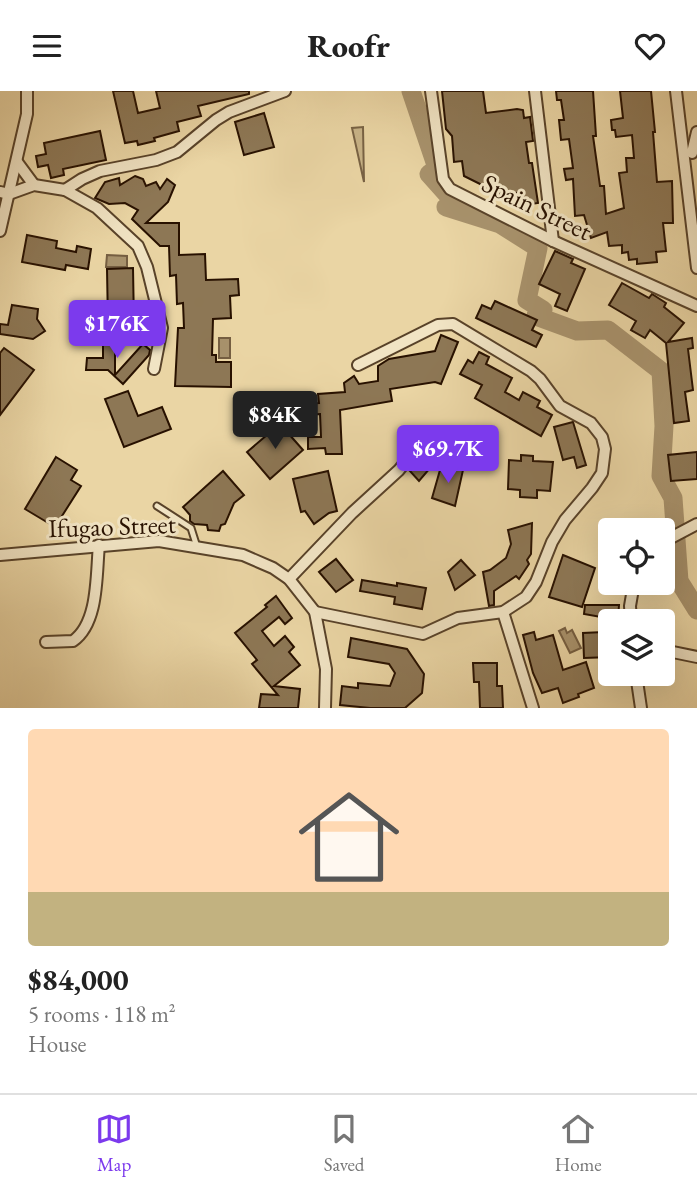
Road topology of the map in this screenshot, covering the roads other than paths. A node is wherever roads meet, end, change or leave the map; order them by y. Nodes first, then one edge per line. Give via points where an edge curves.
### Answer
1 (27, 91) edge
2 (285, 91) edge
3 (431, 91) edge
4 (535, 91) edge
5 (676, 91) edge
6 (697, 132) edge
7 (691, 152) edge
8 (17, 162) junction
9 (34, 185) junction
10 (65, 190) junction
11 (4, 193) edge
12 (0, 231) edge
13 (553, 241) junction
14 (697, 268) edge
15 (697, 306) edge
16 (358, 365) dead end
17 (154, 369) dead end
18 (421, 442) dead end
19 (158, 506) dead end
20 (697, 524) edge
21 (675, 537) edge
22 (99, 545) junction
23 (197, 547) junction
24 (0, 555) edge
25 (289, 579) junction
26 (314, 612) junction
27 (503, 612) junction
28 (46, 642) dead end
29 (675, 652) edge
30 (697, 657) edge
31 (638, 686) edge
32 (325, 708) edge
33 (533, 708) edge
34 (641, 708) edge

1 - 8 street
2 - 10 street via 216,120 177,152 100,171
3 - 13 street, Spain Street via 445,184
4 - 13 street
5 - 7 street
6 - 7 street
7 - 14 street
8 - 9 street
8 - 11 street
9 - 10 street
9 - 11 street
10 - 17 street via 97,208 138,246 148,267 162,328
11 - 12 street
13 - 15 street, Spain Street
16 - 27 street via 438,325 453,324 531,371 560,406 591,423 602,437 602,473 565,520 526,597
18 - 25 street
19 - 23 lane via 191,529
20 - 21 street
22 - 23 street, Ifugao Street via 159,541
22 - 24 street, Ifugao Street
22 - 28 street via 92,608 84,629 73,641
23 - 25 street, Ifugao Street via 243,555
25 - 26 street, Ifugao Street
26 - 27 street via 423,634 458,618
26 - 32 street, Ifugao Street via 326,669
27 - 33 street
29 - 30 street
31 - 34 street

